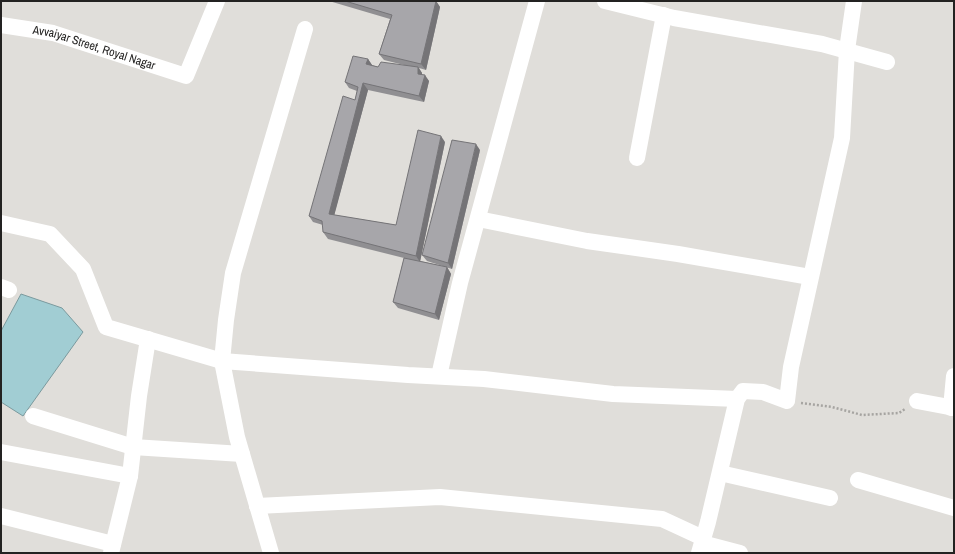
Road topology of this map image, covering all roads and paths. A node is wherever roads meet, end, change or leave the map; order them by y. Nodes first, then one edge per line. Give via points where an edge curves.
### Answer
1 (216, 1) edge
2 (537, 1) edge
3 (605, 1) edge
4 (854, 1) edge
5 (664, 15) junction
6 (1, 24) edge
7 (305, 29) dead end
8 (847, 50) junction
9 (887, 62) dead end
10 (637, 158) dead end
11 (478, 219) junction
12 (1, 223) edge
13 (810, 276) junction
14 (148, 339) junction
15 (222, 361) junction
16 (439, 376) junction
17 (954, 376) edge
18 (737, 399) junction
19 (787, 401) junction
20 (917, 401) joint
21 (953, 408) edge
22 (34, 416) dead end
23 (133, 447) junction
24 (1, 452) edge
25 (242, 454) junction
26 (720, 473) junction
27 (130, 476) junction
28 (858, 480) dead end
29 (830, 498) dead end
30 (257, 506) junction
31 (954, 508) edge
32 (1, 516) edge
33 (701, 545) edge
34 (112, 549) edge
35 (271, 553) edge
36 (740, 553) edge

1 - 6 street, Avvaiyar Street, Royal Nagar via 186,76 53,33
2 - 11 street
3 - 5 street
4 - 8 street
5 - 8 street
5 - 10 street
7 - 15 street via 233,273
8 - 9 street
8 - 13 street via 842,138
11 - 13 street via 588,241
11 - 16 street via 460,283
12 - 14 street via 50,234 83,269 106,327
13 - 19 street via 791,367
14 - 15 street
14 - 23 street
15 - 16 street
15 - 25 street
16 - 18 street via 613,394
17 - 21 street
18 - 19 street via 743,391 763,392
18 - 26 street
19 - 20 path via 832,407 862,415 900,413
20 - 21 street
22 - 23 street
23 - 25 street
23 - 27 street
24 - 27 street
25 - 30 street
26 - 29 street
26 - 33 street
27 - 34 street
28 - 31 street
30 - 33 street via 440,497 662,519
30 - 35 street
32 - 34 street
33 - 36 street

